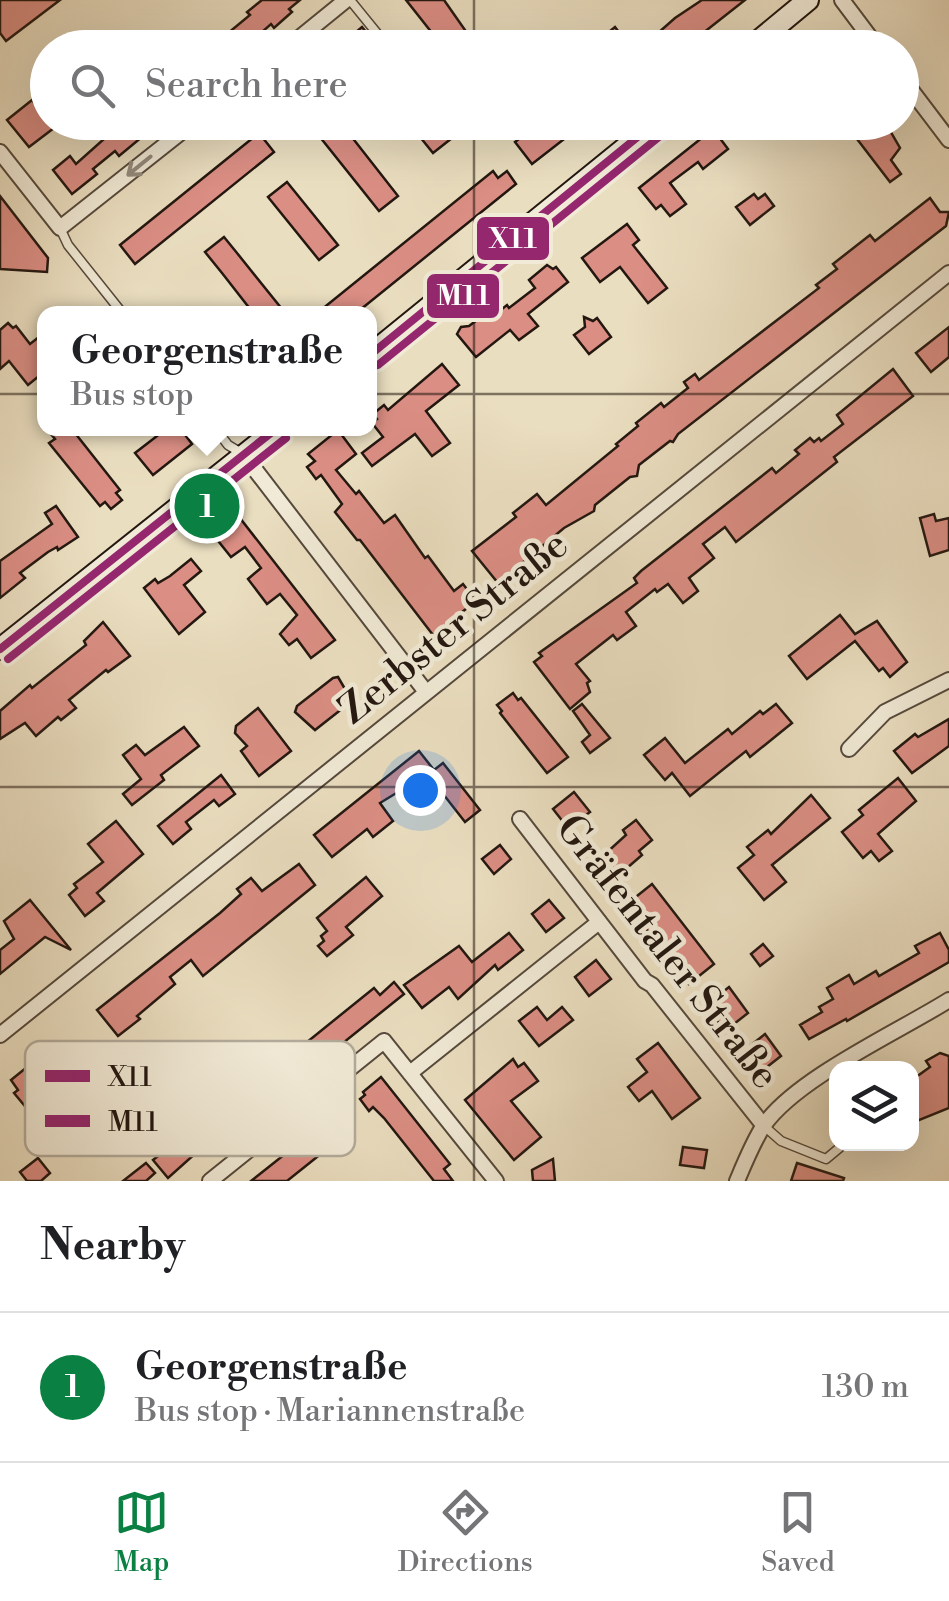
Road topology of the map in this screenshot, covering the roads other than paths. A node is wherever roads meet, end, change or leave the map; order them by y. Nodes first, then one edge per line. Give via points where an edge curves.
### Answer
1 (348, 0) edge
2 (808, 0) edge
3 (842, 0) edge
4 (310, 30) edge
5 (374, 30) edge
6 (772, 30) edge
7 (864, 30) edge
8 (919, 100) edge
9 (171, 140) edge
10 (635, 140) edge
11 (949, 140) edge
12 (0, 152) edge
13 (60, 228) junction
14 (949, 273) edge
15 (117, 306) edge
16 (377, 349) edge
17 (221, 436) edge
18 (267, 436) edge
19 (243, 454) junction
20 (0, 649) edge
21 (949, 680) edge
22 (426, 692) junction
23 (850, 749) dead end
24 (520, 819) dead end
25 (599, 922) junction
26 (949, 1000) edge
27 (0, 1035) edge
28 (355, 1064) edge
29 (410, 1073) junction
30 (764, 1126) junction
31 (836, 1151) edge
32 (241, 1156) edge
33 (210, 1181) edge
34 (496, 1181) edge
35 (737, 1181) edge

1 - 4 street
1 - 5 lane
2 - 6 street
3 - 7 street
8 - 11 street
9 -> 13 street
10 - 16 street
12 - 13 street
13 - 15 lane
14 - 22 street, Zerbster Straße
17 - 19 lane
18 - 19 street
19 - 20 street
19 - 22 street
21 - 23 street via 885,712
22 - 27 street, Zerbster Straße
24 - 25 street, Gräfentaler Straße
25 - 29 street
25 - 30 street, Gräfentaler Straße
26 - 30 street via 812,1082
28 - 29 street via 384,1041
29 - 34 street
30 - 31 lane via 781,1141 826,1159
30 - 35 street
32 - 33 street

